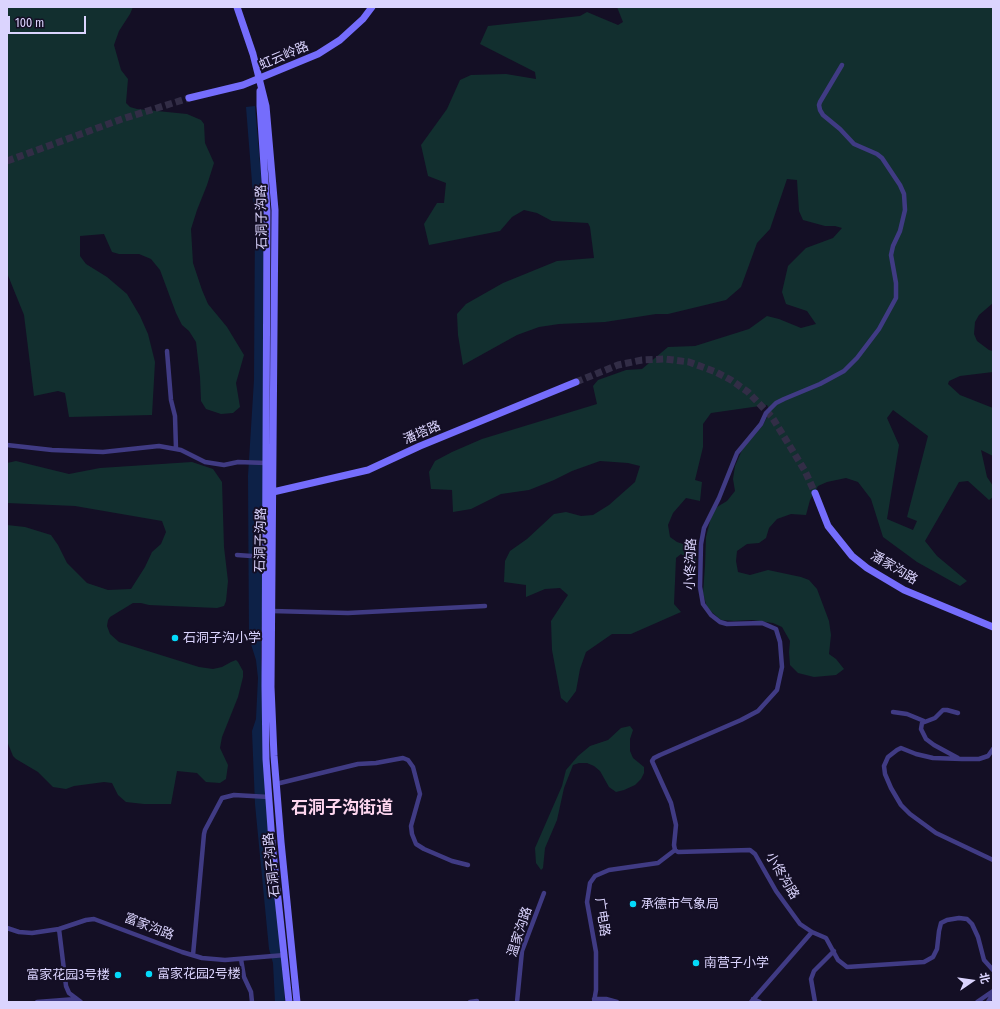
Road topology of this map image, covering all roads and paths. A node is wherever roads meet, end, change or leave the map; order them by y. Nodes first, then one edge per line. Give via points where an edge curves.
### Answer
1 (237, 7) edge
2 (372, 7) edge
3 (842, 65) dead end
4 (260, 79) junction
5 (189, 98) tunnel mouth
6 (167, 351) dead end
7 (576, 382) tunnel mouth
8 (7, 445) edge
9 (176, 448) junction
10 (265, 463) junction
11 (273, 492) junction
12 (815, 493) tunnel mouth
13 (237, 556) dead end
14 (264, 557) junction
15 (485, 606) dead end
16 (272, 611) junction
17 (993, 627) edge
18 (893, 712) dead end
19 (958, 713) dead end
20 (924, 721) junction
21 (993, 749) edge
22 (959, 759) junction
23 (276, 784) junction
24 (268, 797) junction
25 (675, 850) junction
26 (993, 860) edge
27 (468, 865) dead end
28 (544, 893) dead end
29 (7, 928) edge
30 (59, 929) junction
31 (812, 932) junction
32 (834, 951) junction
33 (193, 955) junction
34 (284, 955) junction
35 (241, 959) junction
36 (993, 970) edge
37 (993, 992) edge
38 (594, 1000) edge
39 (752, 1000) edge
40 (79, 1001) edge
41 (478, 1001) dead end
42 (37, 1002) edge
43 (252, 1002) edge
44 (289, 1002) edge
45 (298, 1002) edge
46 (470, 1002) edge
47 (517, 1002) edge
48 (617, 1002) edge
49 (760, 1002) edge
50 (815, 1002) edge
51 (977, 1002) edge
52 (988, 1002) edge

1 - 4 main road, 石洞子沟路
2 - 4 main road, 虹云岭路 via 340,40 318,54
3 - 25 street, 小佟沟路 via 820,102 820,110 854,144 882,158 904,194 905,210 891,255 896,298 879,329 844,371 776,403 766,413 761,424 737,453 704,528 700,588 703,604 720,622 762,623 776,629 782,667 777,690 758,711 660,755 652,761 671,803 676,825
4 - 5 main road, 虹云岭路
4 - 10 main road, 石洞子沟路 via 268,212
4 - 11 main road, 石洞子沟路 via 266,106 275,210
6 - 9 street
7 - 11 main road, 潘塔路 via 368,470
8 - 9 street via 103,452 159,446
9 - 10 street via 205,462 224,465 238,462
10 - 14 main road, 石洞子沟路
11 - 16 main road, 石洞子沟路
12 - 17 main road, 潘家沟路 via 828,526 852,556 904,590
13 - 14 street
14 - 24 main road, 石洞子沟路
15 - 16 street via 348,613
16 - 23 main road, 石洞子沟路 via 271,687
18 - 20 street
19 - 20 street via 943,710 935,718
20 - 22 street via 921,729 926,738
21 - 22 street via 988,756 979,759
22 - 26 street via 933,758 901,748 888,757 884,766 885,774 901,805 910,814 936,833
23 - 27 street via 358,764 403,758 408,760 413,767 420,794 411,826 416,844 452,861
23 - 45 main road, 石洞子沟路
24 - 33 street via 234,795 222,798 204,834
24 - 34 main road, 石洞子沟路
25 - 31 street, 小佟沟路 via 750,850 800,924
25 - 38 street, 广电路 via 658,863 609,870 595,876 590,883 587,902 596,952
28 - 47 street, 温家沟路 via 522,951
29 - 30 street, 富家沟路 via 32,933
30 - 33 street, 富家沟路 via 94,919
30 - 40 street via 66,986 69,993
31 - 32 street via 826,938
31 - 39 street
32 - 36 street via 838,960 847,967 924,962 933,957 937,949 941,923 947,920 967,919 975,928 984,960
32 - 50 street via 814,971 811,979
33 - 35 street, 富家沟路 via 225,960
34 - 35 street, 富家沟路
34 - 44 main road, 石洞子沟路
35 - 43 street
37 - 51 street
37 - 52 street
38 - 48 street via 606,999
39 - 49 street
40 - 42 street
41 - 46 street

